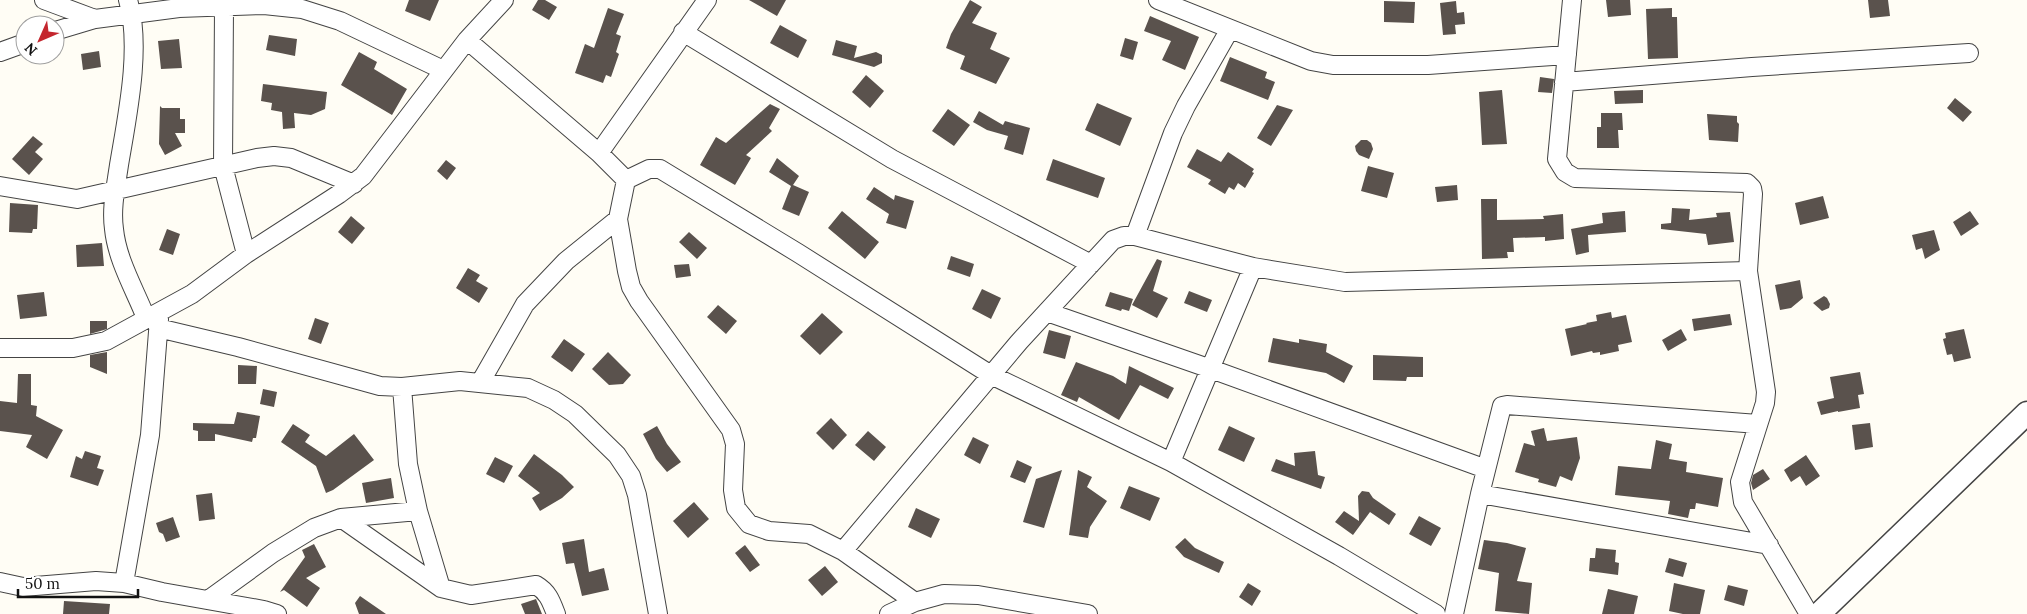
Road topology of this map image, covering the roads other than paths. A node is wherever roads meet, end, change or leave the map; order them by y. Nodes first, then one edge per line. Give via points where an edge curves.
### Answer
1 (44, 0) edge
2 (504, 0) edge
3 (707, 0) edge
4 (1158, 0) edge
5 (1572, 0) edge
6 (296, 5) edge
7 (224, 6) junction
8 (130, 7) edge
9 (95, 19) junction
10 (65, 28) edge
11 (1230, 30) junction
12 (683, 32) junction
13 (467, 40) junction
14 (15, 47) edge
15 (0, 52) edge
16 (1969, 53) dead end
17 (1567, 55) junction
18 (443, 70) junction
19 (1564, 82) junction
20 (598, 153) junction
21 (223, 166) junction
22 (626, 180) junction
23 (354, 184) junction
24 (0, 186) edge
25 (115, 192) junction
26 (618, 219) junction
27 (1135, 236) junction
28 (246, 254) junction
29 (1091, 264) junction
30 (1253, 267) junction
31 (1748, 271) junction
32 (1047, 312) junction
33 (155, 319) junction
34 (0, 348) edge
35 (1211, 369) junction
36 (991, 375) junction
37 (480, 383) junction
38 (402, 387) junction
39 (2027, 413) edge
40 (1758, 424) junction
41 (1171, 462) junction
42 (1486, 469) junction
43 (1480, 494) junction
44 (418, 511) junction
45 (341, 518) junction
46 (1769, 545) junction
47 (843, 551) junction
48 (0, 582) edge
49 (124, 583) junction
50 (441, 588) junction
51 (915, 602) junction
52 (209, 607) edge
53 (277, 614) edge
54 (556, 614) edge
55 (658, 614) edge
56 (889, 614) edge
57 (1088, 614) edge
58 (1436, 614) edge
59 (1454, 614) edge
60 (1809, 614) edge
61 (1819, 614) edge

1 - 9 street
2 - 13 street
3 - 12 street
4 - 11 street
5 - 17 street
6 - 7 street
6 - 18 street via 340,21
7 - 8 street
7 - 21 street
8 - 9 street
8 - 25 street via 132,74
9 - 10 street
11 - 17 street via 1311,61 1333,65 1428,65
11 - 27 street via 1173,133
12 - 20 street
12 - 29 street via 892,159
13 - 18 street
13 - 20 street
14 - 15 street
16 - 19 street
17 - 19 street
18 - 23 street
19 - 31 street via 1557,159 1565,172 1575,178 1747,183 1753,194
20 - 22 street
21 - 23 street via 274,156 291,158
21 - 25 street
21 - 28 street
22 - 26 street
22 - 36 street via 649,169 660,169
23 - 28 street
24 - 25 street via 77,199
25 - 33 street via 114,231 122,260
26 - 37 street via 566,261 525,304
26 - 47 street via 631,287 638,301 731,430 735,444 733,490 736,508 749,524 769,531 809,534
27 - 29 street via 1112,240
27 - 30 street
28 - 33 street
29 - 32 street
30 - 31 street via 1345,282
30 - 35 street
31 - 40 street via 1766,392
32 - 35 street
32 - 36 street
33 - 34 street via 106,341 73,348
33 - 38 street via 360,382
33 - 49 street via 150,435
35 - 41 street
35 - 42 street
36 - 41 street
36 - 47 street
37 - 38 street via 460,381
37 - 55 street via 528,388 554,400 575,414 617,455 631,476 637,495
38 - 44 street via 408,464
39 - 61 street
40 - 42 street via 1507,405 1499,411
40 - 46 street via 1740,482 1740,494
41 - 58 street
42 - 43 street
43 - 46 street
43 - 59 street
44 - 45 street
44 - 50 street
45 - 50 street
45 - 52 street via 314,528 273,553
46 - 60 street
47 - 51 street
48 - 49 street via 23,587 96,581
49 - 52 street
50 - 54 street via 471,595 536,585 545,590
51 - 56 street
51 - 57 street via 944,594 978,595
52 - 53 street via 264,610

